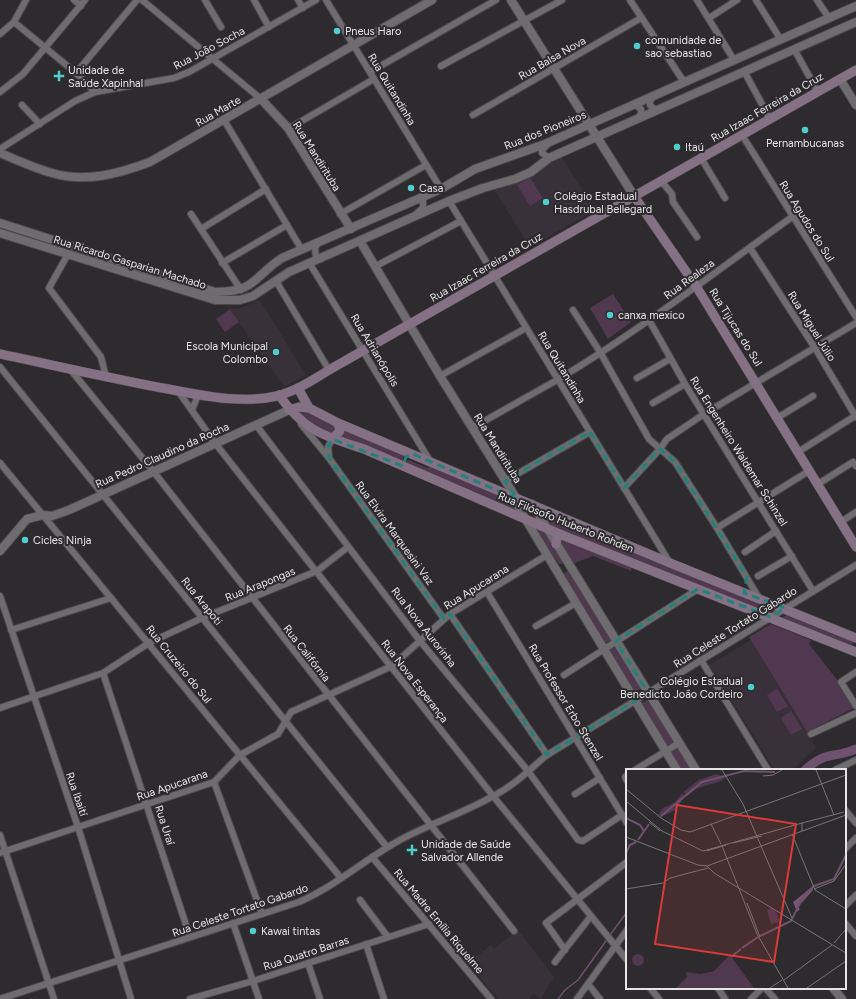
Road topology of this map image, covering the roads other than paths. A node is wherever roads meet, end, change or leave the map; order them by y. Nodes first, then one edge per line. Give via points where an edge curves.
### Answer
1 (26, 0) edge
2 (74, 0) edge
3 (85, 0) edge
4 (137, 0) edge
5 (142, 0) edge
6 (205, 0) edge
7 (254, 0) edge
8 (298, 0) edge
9 (316, 0) edge
10 (326, 0) edge
11 (432, 0) edge
12 (496, 0) edge
13 (510, 0) edge
14 (562, 0) edge
15 (630, 0) edge
16 (697, 0) edge
17 (737, 0) edge
18 (756, 0) edge
19 (817, 0) edge
20 (80, 6) junction
21 (856, 6) edge
22 (302, 8) junction
23 (641, 18) junction
24 (708, 18) junction
25 (829, 18) junction
26 (524, 21) junction
27 (14, 22) junction
28 (856, 22) edge
29 (221, 27) dead end
30 (269, 27) junction
31 (0, 34) edge
32 (781, 40) junction
33 (354, 45) junction
34 (44, 49) junction
35 (794, 49) junction
36 (211, 59) junction
37 (734, 60) junction
38 (441, 66) dead end
39 (555, 68) junction
40 (856, 70) edge
41 (744, 71) junction
42 (370, 72) junction
43 (76, 73) junction
44 (374, 79) junction
45 (840, 79) junction
46 (684, 82) junction
47 (0, 92) edge
48 (95, 92) junction
49 (818, 92) junction
50 (655, 95) junction
51 (261, 99) junction
52 (22, 104) dead end
53 (634, 104) junction
54 (856, 105) edge
55 (656, 111) junction
56 (473, 115) dead end
57 (770, 119) junction
58 (224, 120) junction
59 (635, 120) junction
60 (40, 124) junction
61 (589, 124) junction
62 (288, 129) junction
63 (742, 135) junction
64 (562, 136) junction
65 (598, 137) junction
66 (0, 149) edge
67 (0, 153) edge
68 (549, 158) junction
69 (701, 158) junction
70 (426, 165) junction
71 (661, 181) junction
72 (266, 189) junction
73 (441, 189) junction
74 (634, 196) junction
75 (421, 198) junction
76 (724, 198) dead end
77 (449, 201) junction
78 (191, 214) dead end
79 (340, 214) junction
80 (792, 217) junction
81 (460, 220) junction
82 (402, 222) junction
83 (0, 223) edge
84 (287, 225) junction
85 (201, 229) junction
86 (351, 229) junction
87 (0, 233) edge
88 (697, 237) dead end
89 (360, 241) junction
90 (318, 243) junction
91 (750, 248) junction
92 (302, 250) junction
93 (68, 254) junction
94 (321, 259) junction
95 (222, 263) junction
96 (310, 264) junction
97 (376, 266) junction
98 (494, 276) junction
99 (276, 281) junction
100 (249, 286) joint
101 (696, 286) junction
102 (241, 290) junction
103 (573, 310) dead end
104 (856, 317) edge
105 (649, 320) junction
106 (856, 323) edge
107 (409, 324) junction
108 (526, 328) junction
109 (815, 348) junction
110 (364, 350) junction
111 (600, 352) junction
112 (0, 354) edge
113 (670, 359) junction
114 (0, 368) edge
115 (70, 369) junction
116 (329, 370) junction
117 (89, 374) junction
118 (440, 376) junction
119 (106, 377) junction
120 (638, 378) dead end
121 (558, 380) junction
122 (685, 384) junction
123 (756, 384) junction
124 (85, 386) junction
125 (298, 388) junction
126 (178, 391) junction
127 (198, 395) junction
128 (279, 396) junction
129 (813, 396) dead end
130 (653, 403) dead end
131 (309, 408) junction
132 (192, 410) junction
133 (291, 413) junction
134 (704, 414) junction
135 (856, 416) edge
136 (777, 418) junction
137 (338, 423) junction
138 (256, 425) junction
139 (472, 428) junction
140 (590, 432) junction
141 (332, 439) junction
142 (215, 443) junction
143 (422, 448) junction
144 (660, 449) junction
145 (798, 452) junction
146 (414, 455) junction
147 (329, 458) junction
148 (430, 461) junction
149 (0, 463) edge
150 (856, 466) edge
151 (407, 468) junction
152 (809, 470) junction
153 (153, 471) junction
154 (506, 483) junction
155 (818, 484) junction
156 (624, 488) junction
157 (502, 492) junction
158 (102, 494) junction
159 (516, 498) junction
160 (760, 502) junction
161 (532, 504) junction
162 (856, 512) edge
163 (43, 515) junction
164 (526, 520) junction
165 (841, 522) junction
166 (545, 528) junction
167 (717, 528) junction
168 (776, 531) junction
169 (562, 535) junction
170 (658, 543) junction
171 (556, 544) junction
172 (348, 546) junction
173 (856, 547) edge
174 (0, 551) edge
175 (745, 552) dead end
176 (547, 554) junction
177 (655, 556) junction
178 (792, 556) junction
179 (566, 561) junction
180 (670, 563) junction
181 (856, 565) edge
182 (555, 567) junction
183 (317, 571) junction
184 (758, 576) dead end
185 (747, 577) junction
186 (698, 589) junction
187 (813, 591) junction
188 (487, 592) junction
189 (742, 592) junction
190 (0, 596) edge
191 (111, 598) junction
192 (252, 598) junction
193 (759, 598) junction
194 (576, 603) junction
195 (785, 608) junction
196 (450, 614) junction
197 (771, 617) junction
198 (202, 618) junction
199 (444, 619) junction
200 (536, 626) dead end
201 (11, 630) junction
202 (855, 638) edge
203 (420, 641) junction
204 (616, 641) junction
205 (149, 643) junction
206 (603, 649) junction
207 (854, 650) edge
208 (701, 660) junction
209 (392, 666) junction
210 (856, 672) edge
211 (103, 673) junction
212 (564, 675) dead end
213 (648, 693) junction
214 (328, 696) junction
215 (34, 697) junction
216 (635, 701) junction
217 (856, 706) edge
218 (0, 708) edge
219 (856, 713) edge
220 (285, 721) junction
221 (811, 734) dead end
222 (576, 738) junction
223 (679, 743) junction
224 (666, 751) junction
225 (240, 755) junction
226 (547, 755) junction
227 (855, 761) edge
228 (637, 769) edge
229 (676, 769) edge
230 (695, 769) edge
231 (767, 769) edge
232 (837, 769) edge
233 (528, 771) junction
234 (600, 778) junction
235 (214, 782) junction
236 (575, 794) dead end
237 (493, 796) junction
238 (148, 804) junction
239 (846, 811) edge
240 (622, 815) junction
241 (626, 821) edge
242 (856, 823) edge
243 (432, 826) junction
244 (78, 828) junction
245 (0, 835) edge
246 (856, 838) edge
247 (387, 848) junction
248 (846, 848) edge
249 (3, 852) edge
250 (372, 857) junction
251 (626, 863) edge
252 (340, 878) junction
253 (856, 895) edge
254 (360, 900) dead end
255 (578, 900) junction
256 (846, 905) edge
257 (262, 914) junction
258 (591, 916) junction
259 (233, 923) junction
260 (428, 924) junction
261 (846, 924) edge
262 (514, 931) dead end
263 (626, 931) edge
264 (856, 936) edge
265 (190, 937) junction
266 (388, 937) junction
267 (366, 944) junction
268 (615, 945) junction
269 (565, 950) junction
270 (626, 959) edge
271 (119, 960) junction
272 (555, 962) dead end
273 (308, 963) junction
274 (253, 981) junction
275 (48, 983) junction
276 (588, 984) junction
277 (651, 989) edge
278 (719, 989) edge
279 (761, 989) edge
280 (766, 989) edge
281 (834, 989) edge
282 (194, 998) edge
283 (0, 999) edge
284 (54, 999) edge
285 (131, 999) edge
286 (259, 999) edge
287 (320, 999) edge
288 (384, 999) edge
289 (491, 999) edge
290 (577, 999) edge
291 (600, 999) edge
292 (658, 999) edge
293 (725, 999) edge
294 (751, 999) edge
295 (775, 999) edge
296 (842, 999) edge

1 - 27 street
2 - 20 street
3 - 20 street
4 - 43 street
5 - 36 street
6 - 29 street
7 - 30 street
8 - 22 street
9 - 22 street, Rua João Socha
10 - 33 street, Rua Quitandinha
11 - 33 street, Rua Marte
12 - 42 street
13 - 26 street, Rua Tijucas do Sul
14 - 26 street
15 - 23 street
16 - 24 street
17 - 24 street
18 - 32 street
19 - 25 street
20 - 34 street
21 - 25 street, Rua dos Pioneiros
22 - 30 street, Rua João Socha
23 - 39 street, Rua Balsa Nova
23 - 46 street
24 - 37 street
25 - 32 street, Rua dos Pioneiros
26 - 38 street
26 - 39 street, Rua Tijucas do Sul
27 - 31 street
27 - 34 street
28 - 35 street
30 - 36 street, Rua João Socha
32 - 37 street, Rua dos Pioneiros
33 - 42 street, Rua Quitandinha
33 - 51 street, Rua Marte
34 - 43 street
34 - 47 street via 23,74
35 - 41 street
35 - 49 street
36 - 48 street, Rua João Socha via 174,78
36 - 51 street
37 - 46 street, Rua dos Pioneiros
39 - 56 street, Rua Balsa Nova
39 - 61 street, Rua Tijucas do Sul
40 - 45 main road, Rua Izaac Ferreira da Cruz
41 - 55 street
41 - 57 street
42 - 44 street, Rua Quitandinha
43 - 48 street
44 - 62 street
44 - 70 street, Rua Quitandinha
45 - 49 main road, Rua Izaac Ferreira da Cruz
45 - 54 street
46 - 50 street, Rua dos Pioneiros
48 - 60 street, Rua João Socha via 75,101
49 - 57 main road, Rua Izaac Ferreira da Cruz
50 - 53 street, Rua dos Pioneiros
50 - 55 street via 650,105
51 - 58 street, Rua Marte
51 - 62 street, Rua Mandirituba
52 - 60 street
53 - 59 street via 641,109 641,114
53 - 61 street, Rua dos Pioneiros
55 - 59 street
57 - 63 main road, Rua Izaac Ferreira da Cruz
58 - 67 street, Rua Marte via 150,162 122,173 76,177 52,173
58 - 72 street
59 - 65 street
60 - 66 street, Rua João Socha
61 - 64 street, Rua dos Pioneiros
61 - 65 street, Rua Tijucas do Sul
62 - 79 street, Rua Mandirituba
63 - 69 main road, Rua Izaac Ferreira da Cruz
63 - 80 street, Rua Agudos do Sul
64 - 68 street via 544,147 542,153
64 - 73 street, Rua dos Pioneiros via 505,159 490,162
65 - 68 street
65 - 74 street, Rua Tijucas do Sul
68 - 77 street via 531,172 515,179
69 - 71 main road, Rua Izaac Ferreira da Cruz
69 - 76 street
70 - 73 street, Rua Quitandinha
70 - 79 street
71 - 74 main road, Rua Izaac Ferreira da Cruz
71 - 88 street via 672,194 673,202
72 - 84 street
72 - 85 street
73 - 75 street, Rua dos Pioneiros
74 - 98 main road, Rua Izaac Ferreira da Cruz
74 - 101 main road, Rua Tijucas do Sul
75 - 82 street via 423,208
75 - 86 street, Rua dos Pioneiros
77 - 81 street, Rua Quitandinha
77 - 82 street
78 - 85 street
79 - 86 street, Rua Mandirituba
80 - 91 street, Rua Realeza
80 - 104 street, Rua Agudos do Sul
81 - 97 street
81 - 98 street, Rua Quitandinha
82 - 89 street
83 - 102 street, Rua Ricardo Gasparian Machado via 215,292
84 - 92 street
84 - 95 street
85 - 95 street
86 - 90 street, Rua dos Pioneiros
87 - 93 street, Rua Ricardo Gasparian Machado
89 - 94 street
89 - 97 street, Rua Mandirituba
90 - 92 street, Rua dos Pioneiros
90 - 94 street via 315,252 316,257
91 - 101 street, Rua Realeza
91 - 109 street, Rua Miguel Júlio
92 - 100 street, Rua dos Pioneiros via 270,266
93 - 99 street, Rua Ricardo Gasparian Machado via 215,300 240,300 254,296
93 - 119 street via 49,288 101,357
94 - 96 street
95 - 102 street
96 - 99 street via 289,272
96 - 110 street, Rua Adrianópolis
97 - 107 street, Rua Mandirituba
98 - 107 main road, Rua Izaac Ferreira da Cruz
98 - 108 street, Rua Quitandinha
99 - 116 street
100 - 102 street, Rua Ricardo Gasparian Machado
101 - 105 street, Rua Realeza
101 - 123 main road, Rua Tijucas do Sul
103 - 111 street
105 - 111 street, Rua Realeza
105 - 113 street, Rua Engenheiro Waldemar Schinzel
106 - 109 street
107 - 110 main road, Rua Izaac Ferreira da Cruz
107 - 118 street, Rua Mandirituba
108 - 118 street
108 - 121 street, Rua Quitandinha
109 - 123 street
109 - 135 street, Rua Miguel Júlio
110 - 116 main road, Rua Izaac Ferreira da Cruz
110 - 143 street, Rua Adrianópolis
111 - 121 street, Rua Realeza
111 - 144 street via 649,439
112 - 115 main road, Rua Izaac Ferreira da Cruz
113 - 120 street
113 - 122 street, Rua Engenheiro Waldemar Schinzel
114 - 158 street, Rua Arapoti
115 - 117 main road, Rua Izaac Ferreira da Cruz
115 - 124 street, Rua Califórnia
116 - 125 main road, Rua Izaac Ferreira da Cruz
117 - 119 main road, Rua Izaac Ferreira da Cruz
117 - 124 street
118 - 139 street, Rua Mandirituba
119 - 126 main road, Rua Izaac Ferreira da Cruz
121 - 139 street, Rua Realeza
121 - 140 street, Rua Quitandinha
122 - 130 street
122 - 134 street, Rua Engenheiro Waldemar Schinzel
123 - 134 street
123 - 136 main road, Rua Tijucas do Sul
124 - 153 street, Rua Califórnia
125 - 128 main road, Rua Izaac Ferreira da Cruz
125 - 131 main road
126 - 127 main road, Rua Izaac Ferreira da Cruz
126 - 132 street, Rua Nova Esperança
127 - 128 main road, Rua Izaac Ferreira da Cruz via 241,400
127 - 132 street
128 - 133 main road, Rua Filósofo Huberto Rohden
129 - 136 street
131 - 133 main road via 299,407
131 - 137 main road, Rua Filósofo Huberto Rohden
132 - 142 street, Rua Nova Esperança
133 - 138 street, Rua Pedro Claudino da Rocha
133 - 141 main road, Rua Filósofo Huberto Rohden via 310,428
133 - 147 street, Rua Elvira Marquesini Vaz
134 - 144 street via 667,439
134 - 160 street, Rua Engenheiro Waldemar Schinzel
135 - 145 street
136 - 145 main road, Rua Tijucas do Sul
137 - 141 main road via 340,431
137 - 146 main road, Rua Filósofo Huberto Rohden
138 - 142 street, Rua Pedro Claudino da Rocha
138 - 172 street, Rua Nova Aurorinha
139 - 154 street, Rua Mandirituba
140 - 154 street
140 - 156 street, Rua Quitandinha
141 - 147 street via 327,451
141 - 151 main road, Rua Filósofo Huberto Rohden via 364,449
142 - 153 street, Rua Pedro Claudino da Rocha
142 - 183 street, Rua Nova Esperança
143 - 146 street
143 - 148 street, Rua Adrianópolis
144 - 156 street
144 - 167 street via 675,462
145 - 152 main road, Rua Tijucas do Sul
146 - 148 main road, Rua Filósofo Huberto Rohden
146 - 151 main road via 405,459 404,464
147 - 199 street, Rua Elvira Marquesini Vaz
148 - 157 main road, Rua Filósofo Huberto Rohden
149 - 163 street, Rua Cruzeiro do Sul
150 - 155 street via 853,462
151 - 164 main road, Rua Filósofo Huberto Rohden
152 - 155 main road, Rua Tijucas do Sul
152 - 160 street
153 - 158 street, Rua Pedro Claudino da Rocha
153 - 192 street, Rua Califórnia
154 - 157 main road via 507,490
154 - 159 street, Rua Mandirituba
155 - 165 main road, Rua Tijucas do Sul
156 - 170 street, Rua Quitandinha
157 - 159 main road, Rua Filósofo Huberto Rohden
158 - 163 street, Rua Pedro Claudino da Rocha via 58,514
158 - 198 street, Rua Arapoti
159 - 161 main road, Rua Filósofo Huberto Rohden
159 - 164 street, Rua Mandirituba
160 - 167 street
160 - 168 street, Rua Engenheiro Waldemar Schinzel
161 - 166 street
161 - 177 main road, Rua Filósofo Huberto Rohden
162 - 165 street
163 - 174 street, Rua Pedro Claudino da Rocha via 27,519
163 - 191 street, Rua Cruzeiro do Sul
164 - 166 main road, Rua Filósofo Huberto Rohden
164 - 176 street, Rua Mandirituba
165 - 173 main road, Rua Tijucas do Sul
166 - 169 main road, Rua Filósofo Huberto Rohden
166 - 171 street
167 - 185 street
168 - 175 street
168 - 178 street, Rua Engenheiro Waldemar Schinzel
169 - 171 main road via 557,537
169 - 186 main road, Rua Filósofo Huberto Rohden
170 - 177 street via 660,552
170 - 180 street, Rua Quitandinha
171 - 179 street
172 - 183 street, Rua Arapongas
172 - 203 street, Rua Nova Aurorinha
176 - 182 street, Rua Mandirituba
176 - 188 street, Rua Apucarana
177 - 180 main road, Rua Filósofo Huberto Rohden
178 - 184 street
178 - 187 street, Rua Engenheiro Waldemar Schinzel
179 - 182 street via 563,569
179 - 204 street
180 - 189 main road, Rua Filósofo Huberto Rohden
181 - 187 street, Rua Celeste Tortato Gabardo
182 - 194 street, Rua Mandirituba
183 - 192 street, Rua Arapongas
183 - 209 street, Rua Nova Esperança
185 - 189 street via 748,586
185 - 193 street
186 - 197 main road, Rua Filósofo Huberto Rohden
186 - 204 street
187 - 195 street, Rua Celeste Tortato Gabardo
188 - 196 street, Rua Apucarana
188 - 222 street, Rua Professor Erbo Stenzel
189 - 193 main road, Rua Filósofo Huberto Rohden
190 - 201 street, Rua Ibaití
191 - 201 street
191 - 205 street, Rua Cruzeiro do Sul
192 - 198 street, Rua Arapongas
192 - 214 street, Rua Califórnia
193 - 195 main road, Rua Filósofo Huberto Rohden
194 - 200 street
194 - 206 street, Rua Mandirituba
195 - 197 street, Rua Celeste Tortato Gabardo
195 - 202 main road, Rua Filósofo Huberto Rohden
196 - 199 street, Rua Apucarana
196 - 226 street
197 - 207 main road, Rua Filósofo Huberto Rohden
197 - 208 street, Rua Celeste Tortato Gabardo
198 - 205 street, Rua Arapongas
198 - 220 street, Rua Arapoti
199 - 203 street, Rua Apucarana
201 - 215 street, Rua Ibaití
203 - 209 street, Rua Apucarana
203 - 233 street, Rua Nova Aurorinha
204 - 206 street
204 - 213 street
205 - 211 street, Rua Arapongas
205 - 225 street, Rua Cruzeiro do Sul
206 - 212 street
206 - 216 street, Rua Mandirituba
208 - 213 street, Rua Celeste Tortato Gabardo
208 - 231 street
209 - 214 street, Rua Apucarana
209 - 237 street, Rua Nova Esperança
210 - 217 street via 841,682
211 - 215 street, Rua Arapongas
211 - 238 street, Rua Uraí
213 - 216 street, Rua Celeste Tortato Gabardo
213 - 223 street
214 - 220 street, Rua Apucarana via 290,712
214 - 243 street, Rua Califórnia
215 - 218 street, Rua Arapongas
215 - 244 street, Rua Ibaití
216 - 222 street, Rua Celeste Tortato Gabardo
216 - 224 street, Rua Mandirituba
219 - 221 street
220 - 225 street, Rua Apucarana via 278,734
220 - 247 street, Rua Arapoti
222 - 226 street, Rua Celeste Tortato Gabardo
222 - 234 street, Rua Professor Erbo Stenzel
223 - 224 street
223 - 230 street
224 - 228 street
224 - 229 street, Rua Mandirituba
225 - 235 street, Rua Apucarana
225 - 252 street, Rua Cruzeiro do Sul
226 - 233 street, Rua Celeste Tortato Gabardo
227 - 232 street
233 - 237 street, Rua Celeste Tortato Gabardo
233 - 240 street, Rua Nova Aurorinha via 578,840 583,841
234 - 236 street
234 - 240 street, Rua Professor Erbo Stenzel
235 - 238 street, Rua Apucarana
235 - 257 street
237 - 243 street, Rua Celeste Tortato Gabardo
237 - 255 street, Rua Nova Esperança
238 - 244 street, Rua Apucarana
238 - 265 street, Rua Uraí
239 - 242 street
240 - 241 street, Rua Professor Erbo Stenzel
243 - 247 street, Rua Celeste Tortato Gabardo
243 - 262 street, Rua Califórnia
244 - 249 street, Rua Apucarana
244 - 271 street, Rua Ibaití
245 - 249 street
246 - 248 street
247 - 250 street, Rua Celeste Tortato Gabardo
249 - 275 street
250 - 252 street, Rua Celeste Tortato Gabardo
250 - 260 street, Rua Madre Emília Riquelme
251 - 255 street
252 - 257 street, Rua Celeste Tortato Gabardo via 320,893
253 - 256 street
254 - 266 street
255 - 258 street, Rua Nova Esperança
255 - 269 street via 546,923
257 - 259 street, Rua Celeste Tortato Gabardo
258 - 268 street, Rua Nova Esperança
258 - 269 street
259 - 265 street, Rua Celeste Tortato Gabardo
259 - 274 street
260 - 266 street, Rua Quatro Barras
260 - 289 street, Rua Madre Emília Riquelme
261 - 264 street
263 - 268 street
265 - 271 street, Rua Celeste Tortato Gabardo
266 - 267 street, Rua Quatro Barras
267 - 273 street, Rua Quatro Barras
267 - 288 street
268 - 270 street, Rua Nova Esperança
268 - 276 street
269 - 272 street
271 - 275 street, Rua Celeste Tortato Gabardo
271 - 285 street, Rua Ibaití
273 - 274 street, Rua Quatro Barras
273 - 287 street
274 - 282 street, Rua Quatro Barras
274 - 286 street
275 - 283 street, Rua Celeste Tortato Gabardo
275 - 284 street
276 - 290 street
276 - 291 street
277 - 292 street
278 - 293 street
279 - 294 street
280 - 295 street
281 - 296 street

